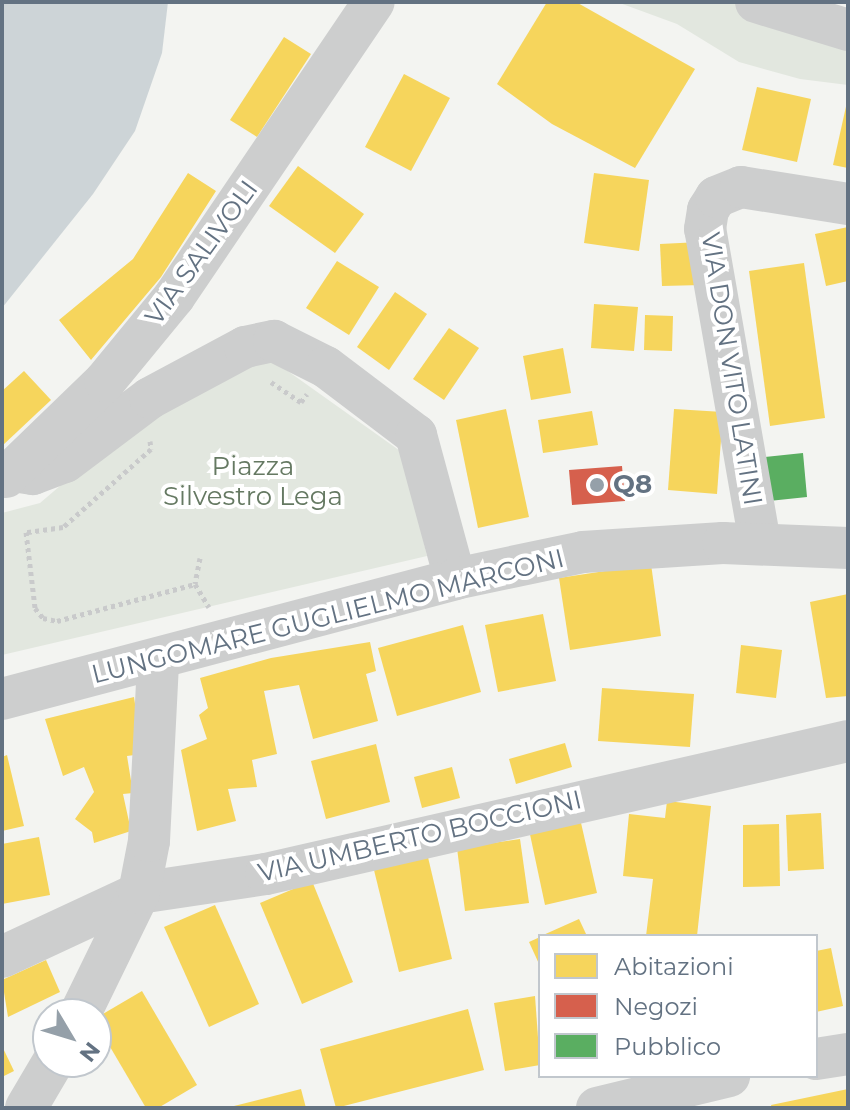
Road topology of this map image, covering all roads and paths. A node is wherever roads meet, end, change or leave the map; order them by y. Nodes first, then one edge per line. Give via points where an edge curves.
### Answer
1 (374, 2) edge
2 (756, 2) edge
3 (848, 30) edge
4 (848, 204) edge
5 (148, 435) dead end
6 (8, 476) edge
7 (760, 543) junction
8 (848, 548) edge
9 (200, 558) dead end
10 (455, 579) junction
11 (195, 584) junction
12 (209, 607) dead end
13 (158, 661) junction
14 (2, 699) edge
15 (848, 741) edge
16 (139, 893) junction
17 (2, 957) edge
18 (88, 998) edge
19 (848, 1054) edge
20 (818, 1059) edge
21 (44, 1078) edge
22 (721, 1078) edge
23 (26, 1108) edge
24 (597, 1108) edge

1 - 6 street, VIA SALIVOLI via 174,297 105,381
2 - 3 street
4 - 7 street, VIA DON VITO LATINI via 741,187 716,197 705,229
5 - 11 path via 151,449 63,527 26,532 35,608 43,618 57,621
6 - 10 street via 33,474 65,462 150,398 245,347 274,341 326,367 416,435
7 - 8 street, LUNGOMARE GUGLIELMO MARCONI
7 - 10 street, LUNGOMARE GUGLIELMO MARCONI via 628,546
9 - 11 path
10 - 13 street, LUNGOMARE GUGLIELMO MARCONI
11 - 12 path
13 - 14 street, LUNGOMARE GUGLIELMO MARCONI
13 - 16 street via 149,841
15 - 16 street, VIA UMBERTO BOCCIONI via 266,874
16 - 17 street, VIA UMBERTO BOCCIONI
16 - 18 street
19 - 20 street
21 - 23 street
22 - 24 street

